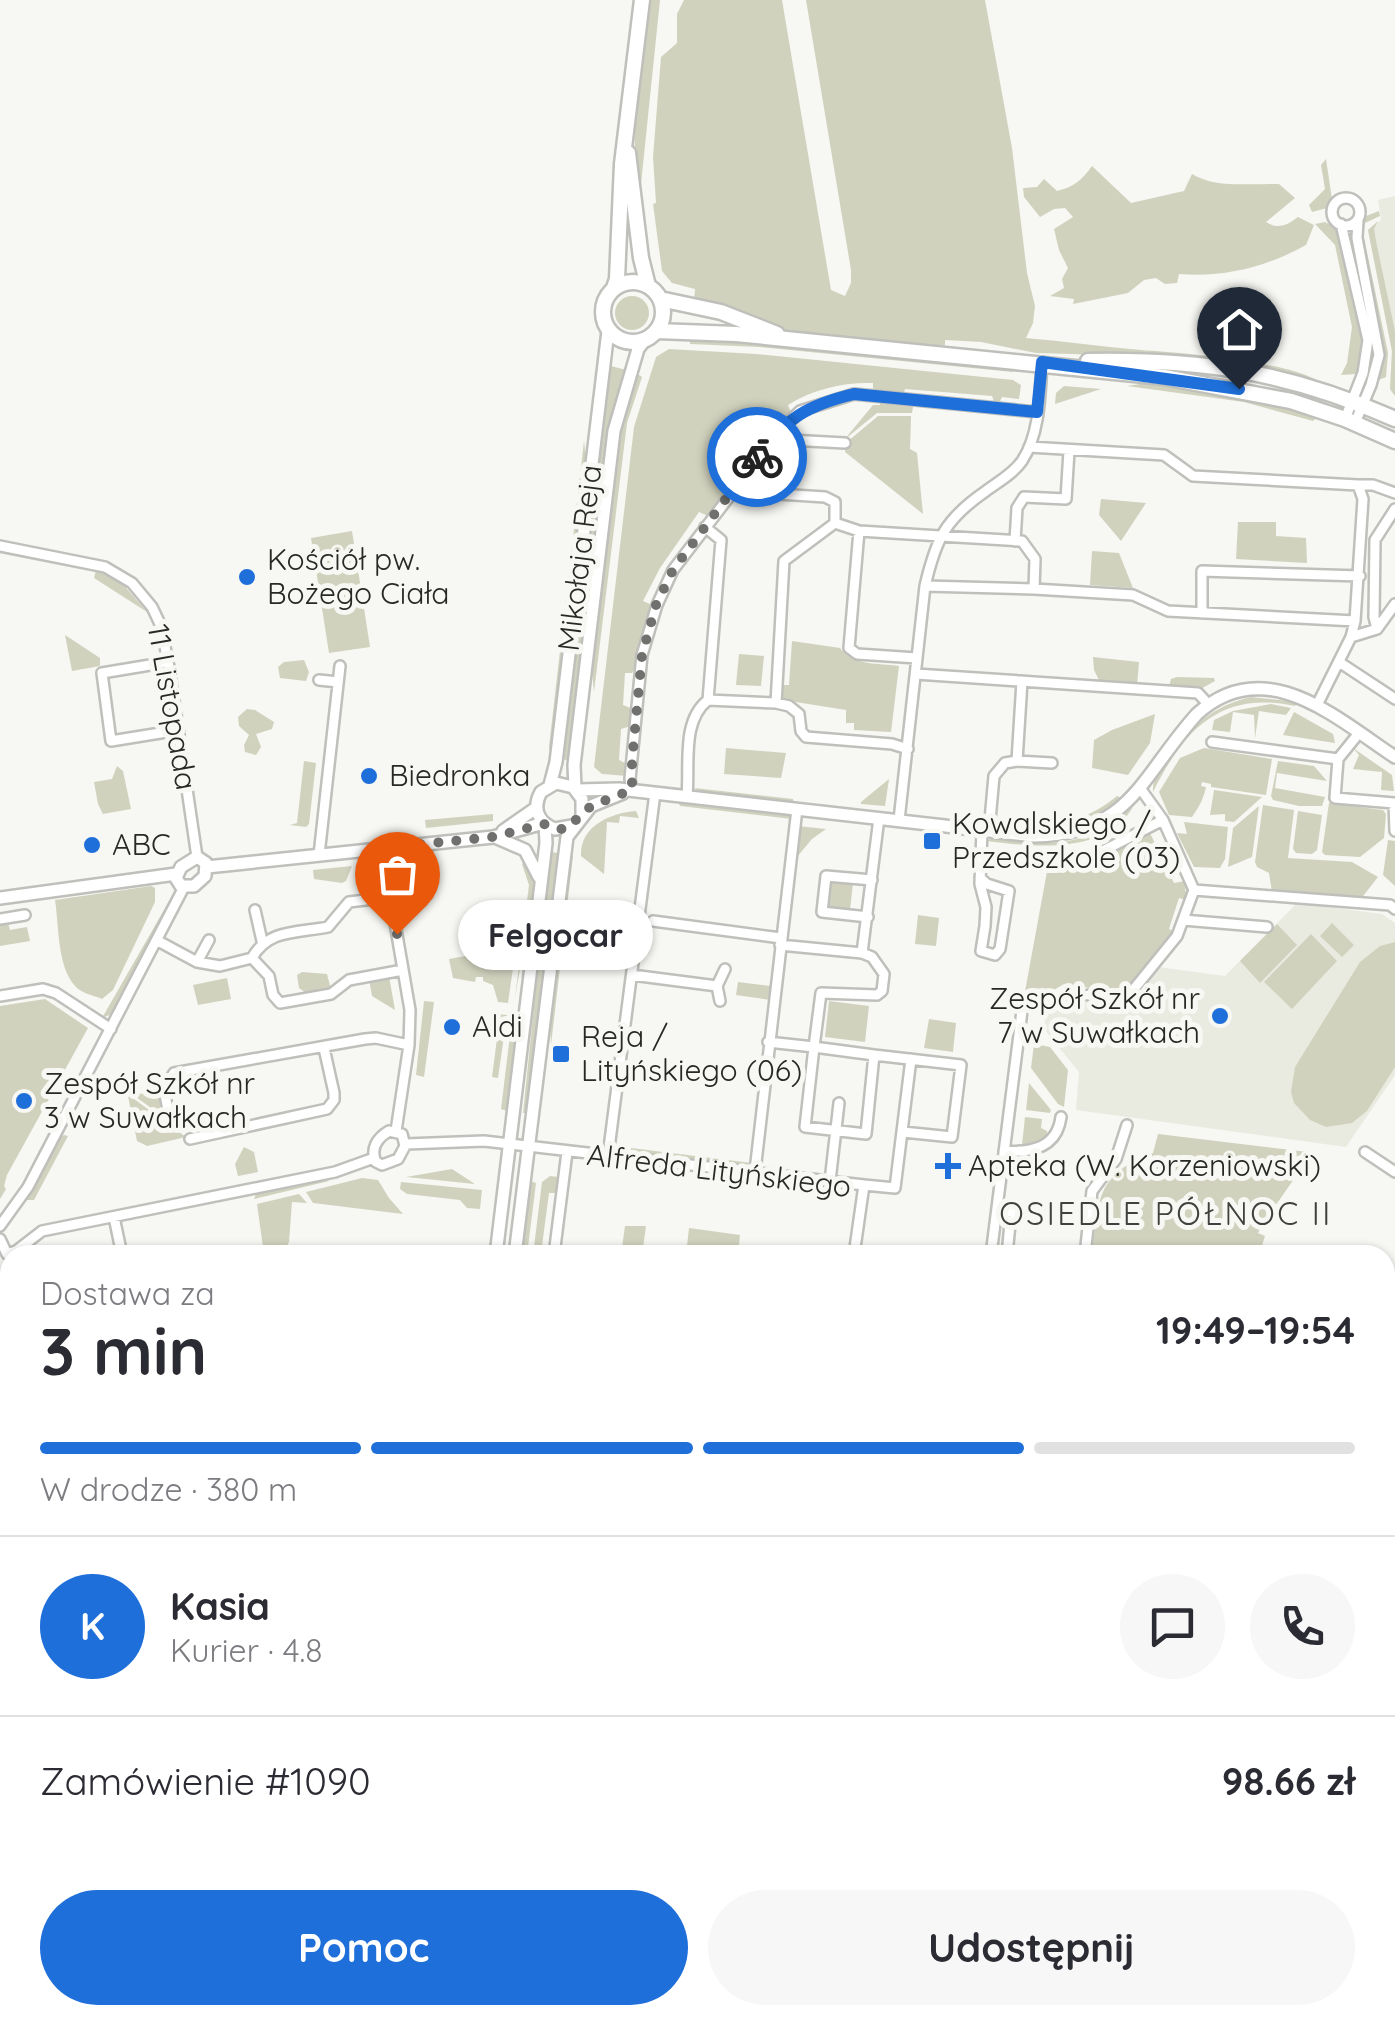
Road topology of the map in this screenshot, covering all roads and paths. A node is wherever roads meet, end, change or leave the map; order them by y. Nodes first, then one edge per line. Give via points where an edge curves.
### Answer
1 (642, 0) edge
2 (626, 133) junction
3 (1358, 220) junction
4 (1341, 224) junction
5 (648, 286) junction
6 (614, 288) junction
7 (660, 299) junction
8 (608, 331) junction
9 (650, 336) junction
10 (792, 340) junction
11 (1042, 362) junction
12 (1358, 403) junction
13 (1037, 412) junction
14 (1395, 419) edge
15 (1350, 421) junction
16 (771, 439) junction
17 (1395, 441) edge
18 (844, 443) dead end
19 (1029, 447) junction
20 (1069, 452) junction
21 (1358, 485) junction
22 (732, 491) junction
23 (1395, 493) edge
24 (1395, 509) edge
25 (835, 524) junction
26 (705, 527) junction
27 (859, 531) junction
28 (940, 536) junction
29 (1016, 541) junction
30 (0, 546) edge
31 (1360, 576) junction
32 (926, 586) junction
33 (1034, 589) junction
34 (1395, 604) edge
35 (1202, 613) junction
36 (1355, 620) junction
37 (1377, 629) junction
38 (1351, 637) junction
39 (917, 658) junction
40 (1339, 662) junction
41 (162, 663) dead end
42 (340, 666) dead end
43 (916, 674) junction
44 (319, 680) dead end
45 (1022, 681) junction
46 (338, 682) junction
47 (1395, 699) edge
48 (708, 700) junction
49 (776, 703) junction
50 (1208, 704) junction
51 (1317, 705) junction
52 (179, 730) junction
53 (1359, 733) junction
54 (1212, 742) dead end
55 (908, 749) junction
56 (1395, 757) edge
57 (1338, 759) junction
58 (1017, 761) junction
59 (1052, 763) dead end
60 (550, 785) junction
61 (1140, 788) junction
62 (576, 789) junction
63 (632, 790) junction
64 (655, 792) junction
65 (687, 796) junction
66 (536, 808) junction
67 (797, 808) junction
68 (582, 814) junction
69 (879, 818) junction
70 (900, 820) junction
71 (1162, 820) junction
72 (544, 824) junction
73 (572, 826) junction
74 (985, 830) junction
75 (1395, 831) edge
76 (493, 837) junction
77 (382, 848) junction
78 (320, 855) junction
79 (197, 858) junction
80 (1071, 862) dead end
81 (207, 867) junction
82 (176, 874) junction
83 (980, 878) junction
84 (540, 880) junction
85 (872, 880) junction
86 (184, 887) junction
87 (1194, 890) junction
88 (390, 897) junction
89 (0, 898) edge
90 (1395, 908) edge
91 (256, 910) dead end
92 (25, 915) dead end
93 (868, 917) junction
94 (0, 919) edge
95 (1182, 920) junction
96 (653, 921) dead end
97 (1267, 927) dead end
98 (209, 940) dead end
99 (158, 941) junction
100 (262, 941) junction
101 (780, 941) junction
102 (862, 953) junction
103 (252, 958) junction
104 (198, 962) junction
105 (725, 969) dead end
106 (403, 970) junction
107 (632, 976) junction
108 (718, 986) junction
109 (1089, 995) dead end
110 (0, 996) edge
111 (720, 1001) dead end
112 (1023, 1004) dead end
113 (111, 1028) junction
114 (768, 1042) junction
115 (409, 1046) junction
116 (324, 1048) junction
117 (814, 1048) junction
118 (874, 1054) junction
119 (911, 1059) junction
120 (839, 1103) dead end
121 (167, 1105) dead end
122 (1061, 1117) dead end
123 (1127, 1125) dead end
124 (396, 1131) junction
125 (836, 1131) junction
126 (903, 1132) junction
127 (190, 1139) dead end
128 (406, 1144) junction
129 (510, 1145) junction
130 (528, 1147) junction
131 (1004, 1151) junction
132 (567, 1152) junction
133 (1365, 1152) dead end
134 (608, 1156) junction
135 (374, 1158) junction
136 (755, 1171) junction
137 (1395, 1172) edge
138 (830, 1181) junction
139 (864, 1184) junction
140 (996, 1212) junction
141 (1012, 1212) junction
142 (114, 1217) junction
143 (1089, 1220) junction
144 (0, 1226) edge
145 (25, 1245) edge
146 (120, 1245) edge
147 (497, 1245) edge
148 (516, 1245) edge
149 (555, 1245) edge
150 (855, 1245) edge
151 (992, 1245) edge
152 (1007, 1245) edge
153 (1086, 1245) edge

1 - 2 main road
2 - 5 main road
2 - 6 main road
3 - 4 street
3 - 4 street via 1358,205 1344,198 1333,210
3 - 12 street via 1379,350 1376,372
4 - 12 street via 1368,340
5 - 6 main road
5 - 7 main road
6 - 8 main road via 602,308
7 - 9 main road via 663,312
7 - 10 main road via 721,312
8 - 9 main road via 625,342
8 - 60 street, Mikołaja Reja
9 - 10 main road
9 - 62 street, Mikołaja Reja via 632,369 614,431
10 - 11 main road
11 - 12 main road via 1212,364
11 - 13 street
11 - 15 main road via 1239,389
12 - 14 main road
12 - 15 street
13 - 16 street via 854,394 800,411
13 - 19 street
15 - 17 main road
16 - 18 street
16 - 22 street
19 - 20 street
19 - 28 street via 1020,464 964,506
20 - 21 street via 1164,455 1193,476
20 - 29 street via 1066,499 1024,497
21 - 23 street
21 - 31 street
22 - 25 street via 826,498 837,509
22 - 26 street
24 - 37 street via 1376,540
25 - 27 street
25 - 49 street via 784,561
26 - 48 street via 720,540
26 - 63 street via 673,570 642,655
27 - 28 street
27 - 39 street via 849,648
28 - 29 street
28 - 32 street
29 - 33 street via 1036,559
30 - 52 street, 11 Listopada via 105,567 139,590 160,626
31 - 35 street via 1202,571
31 - 36 street
32 - 33 street
32 - 39 street
33 - 35 street via 1133,596 1168,611
34 - 37 street
35 - 36 street
36 - 38 street
37 - 38 street
38 - 40 street
39 - 43 street
40 - 47 street
40 - 51 street
41 - 52 street via 102,673 111,741
42 - 46 street
43 - 45 street
43 - 55 street
44 - 46 street
45 - 50 street via 1198,693
45 - 58 street
46 - 78 street
48 - 49 street
48 - 65 street via 692,718
49 - 55 street via 799,714 806,737
50 - 51 street via 1263,688
50 - 61 street
51 - 53 street
52 - 79 street, 11 Listopada
53 - 56 street
53 - 57 street
54 - 57 street
55 - 70 street
57 - 75 street via 1335,798 1394,804
58 - 59 street
58 - 74 street via 994,776
60 - 62 street
60 - 66 street
61 - 71 street
61 - 74 street via 1112,816 1064,835
62 - 63 street
62 - 68 street
63 - 64 street
63 - 68 street
64 - 65 street
64 - 107 street
65 - 67 street
66 - 72 street
66 - 76 street
67 - 69 street
67 - 101 street
68 - 73 street
69 - 70 street
69 - 85 street
70 - 74 street
71 - 80 street
71 - 87 street
72 - 73 street
72 - 76 street
72 - 84 street
73 - 130 street
74 - 83 street
76 - 77 street
76 - 84 street via 525,850
77 - 78 street
77 - 88 street
78 - 81 street
79 - 81 street
79 - 82 street
81 - 86 street via 201,882
82 - 86 street
82 - 89 street
83 - 83 street via 986,908 980,950 994,954 1009,891
84 - 129 street
85 - 93 street
85 - 93 street via 826,876 822,912
86 - 99 street
87 - 90 street
87 - 95 street
88 - 100 street via 349,902 328,927
88 - 106 street
91 - 100 street
92 - 94 street
93 - 102 street
95 - 97 street
95 - 109 street via 1177,936 1125,1000
96 - 101 street
98 - 104 street
99 - 104 street
99 - 113 street
100 - 103 street
101 - 102 street
101 - 114 street
102 - 117 street via 884,974 882,991 821,993
103 - 104 street via 220,966
103 - 106 street via 268,974 280,1003
105 - 108 street
106 - 115 street
107 - 108 street
107 - 134 street
108 - 111 street
110 - 113 street via 56,993
112 - 131 street
113 - 144 street
114 - 117 street
114 - 136 street
115 - 116 street via 376,1038
115 - 124 street
116 - 121 street via 174,1073 164,1089
116 - 127 street via 334,1092 328,1108
117 - 118 street
117 - 125 street via 805,1128
118 - 119 street
118 - 125 street via 866,1134
119 - 126 street
119 - 126 street via 961,1065 952,1137
120 - 125 street
122 - 131 street via 1055,1136 1040,1148
123 - 143 street via 1116,1159 1092,1191
124 - 128 street
124 - 135 street via 378,1140
125 - 138 street
126 - 139 street via 895,1188
128 - 129 street, Alfreda Lityńskiego
128 - 135 street via 390,1164
129 - 130 street, Alfreda Lityńskiego
129 - 147 street
130 - 132 street, Alfreda Lityńskiego
130 - 148 street
131 - 140 street
132 - 134 street, Alfreda Lityńskiego
132 - 149 street
133 - 137 street
134 - 136 street, Alfreda Lityńskiego
135 - 142 street via 335,1172
136 - 138 street, Alfreda Lityńskiego
138 - 139 street, Alfreda Lityńskiego
139 - 150 street, Alfreda Lityńskiego
140 - 141 street
140 - 151 street
141 - 143 street
141 - 152 street
142 - 145 street via 42,1231
142 - 146 street
143 - 153 street

